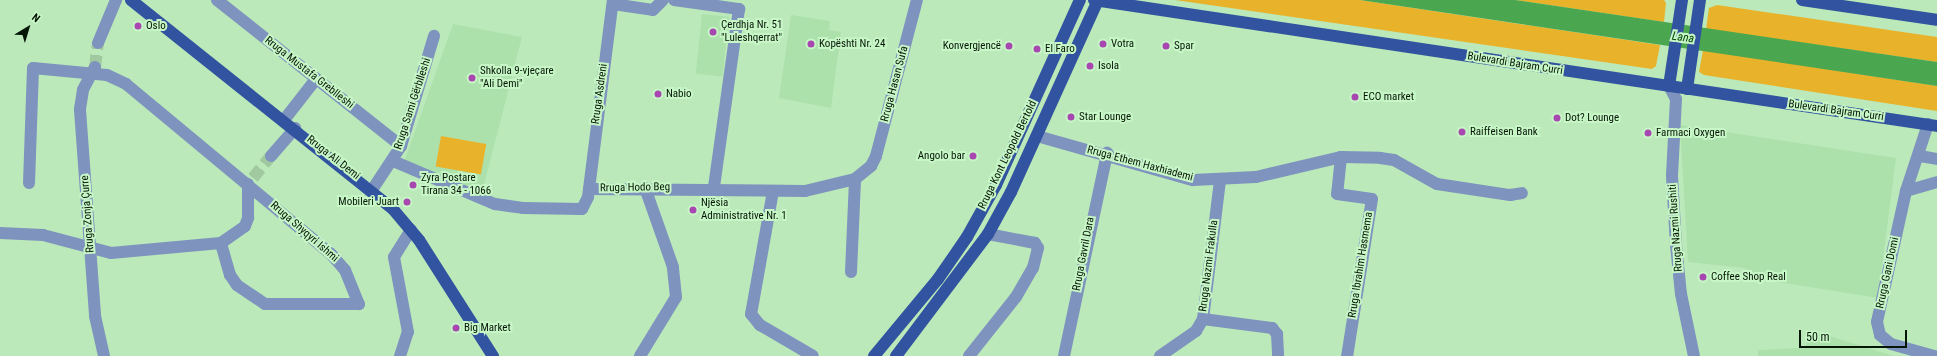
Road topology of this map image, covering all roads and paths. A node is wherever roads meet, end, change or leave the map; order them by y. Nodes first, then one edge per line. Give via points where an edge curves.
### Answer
1 (116, 0) edge
2 (131, 0) edge
3 (217, 0) edge
4 (663, 0) edge
5 (674, 0) edge
6 (917, 0) edge
7 (1080, 0) edge
8 (1094, 0) edge
9 (1098, 0) edge
10 (1802, 0) edge
11 (613, 2) edge
12 (1681, 2) edge
13 (1700, 3) edge
14 (1937, 20) edge
15 (434, 36) dead end
16 (98, 43) tunnel mouth
17 (93, 70) junction
18 (316, 79) junction
19 (1669, 86) junction
20 (1687, 89) junction
21 (1676, 99) junction
22 (284, 120) junction
23 (1933, 125) edge
24 (295, 128) junction
25 (1037, 136) junction
26 (401, 146) junction
27 (1107, 153) junction
28 (270, 156) tunnel mouth
29 (1920, 156) junction
30 (1341, 157) junction
31 (1937, 159) edge
32 (393, 161) junction
33 (871, 166) joint
34 (855, 179) junction
35 (1220, 180) junction
36 (250, 181) junction
37 (1937, 182) edge
38 (29, 183) dead end
39 (645, 188) junction
40 (714, 188) junction
41 (589, 189) junction
42 (372, 190) junction
43 (773, 191) junction
44 (1906, 191) junction
45 (1522, 193) dead end
46 (411, 230) junction
47 (0, 233) edge
48 (988, 234) junction
49 (221, 243) junction
50 (91, 248) junction
51 (851, 272) dead end
52 (1203, 319) junction
53 (104, 356) edge
54 (400, 356) edge
55 (493, 356) edge
56 (640, 356) edge
57 (813, 356) edge
58 (874, 356) edge
59 (896, 356) edge
60 (969, 356) edge
61 (1064, 356) edge
62 (1160, 356) edge
63 (1278, 356) edge
64 (1347, 356) edge
65 (1694, 356) edge
66 (1934, 356) edge

1 - 16 street
2 - 22 main road, Rruga Ali Demi
3 - 18 street, Rruga Mustafa Greblleshi
4 - 11 street via 653,10
5 - 40 street via 739,9
6 - 33 street, Rruga Hasan Sufa
7 - 58 main road, Rruga Kont Leopold Bertold via 996,184 967,237 938,279
8 - 9 main road, Bulevardi Bajram Curri
9 - 19 main road, Bulevardi Bajram Curri
9 - 25 main road, Rruga Kont Leopold Bertold
10 - 14 main road
11 - 41 street, Rruga Asdreni
12 - 19 main road
13 - 20 main road
15 - 26 street, Rruga Sami Gërblleshi
17 - 36 street via 126,84
17 - 38 street via 33,68
17 - 50 street, Rruga Zonja Çurre via 83,90 80,110
18 - 22 street
18 - 26 street, Rruga Mustafa Greblleshi
19 - 20 main road, Bulevardi Bajram Curri
19 - 21 street
20 - 21 street
20 - 23 main road, Bulevardi Bajram Curri
21 - 65 street, Rruga Nazmi Rushiti via 1672,176 1676,245 1681,294
22 - 24 main road, Rruga Ali Demi
23 - 29 street, Rruga Gani Domi
24 - 28 street
24 - 42 main road, Rruga Ali Demi
25 - 27 street, Rruga Ethem Haxhiademi
25 - 48 main road, Rruga Kont Leopold Bertold
26 - 32 street, Rruga Sami Gërblleshi
27 - 35 street, Rruga Ethem Haxhiademi via 1193,180
27 - 61 street, Rruga Gavril Dara
29 - 31 street
29 - 44 street, Rruga Gani Domi
30 - 35 street, Rruga Ethem Haxhiademi via 1256,177
30 - 45 street, Rruga Ethem Haxhiademi via 1394,160 1422,178 1453,187 1510,195
30 - 64 street, Rruga Ibrahim Hasmema via 1337,194 1372,199
32 - 41 street, Rruga Hodo Beg via 466,194 523,208 582,209
32 - 42 street, Rruga Sami Gërblleshi
33 - 34 street, Rruga Hodo Beg
34 - 43 street, Rruga Hodo Beg via 825,188
34 - 51 street
35 - 52 street, Rruga Nazmi Frakulla
36 - 49 street via 245,226
36 - 49 street, Rruga Shyqyri Ishmi via 331,254 345,270 359,304 265,304 237,285 230,275
37 - 44 street
39 - 40 street, Rruga Hodo Beg
39 - 41 street, Rruga Hodo Beg
39 - 56 street via 673,267 676,297
40 - 43 street, Rruga Hodo Beg
42 - 46 main road, Rruga Ali Demi
43 - 57 street via 752,314 760,325
44 - 66 street, Rruga Gani Domi via 1877,329 1891,344
46 - 54 street via 394,257 408,332
46 - 55 main road, Rruga Ali Demi
47 - 50 street via 44,235
48 - 59 main road, Rruga Kont Leopold Bertold
48 - 60 street via 1035,243 1038,248 1033,268 1016,297
49 - 50 street via 131,253
50 - 53 street, Rruga Zonja Çurre via 95,316
52 - 62 street, Rruga Nazmi Frakulla via 1196,331
52 - 63 street via 1272,328 1278,334

